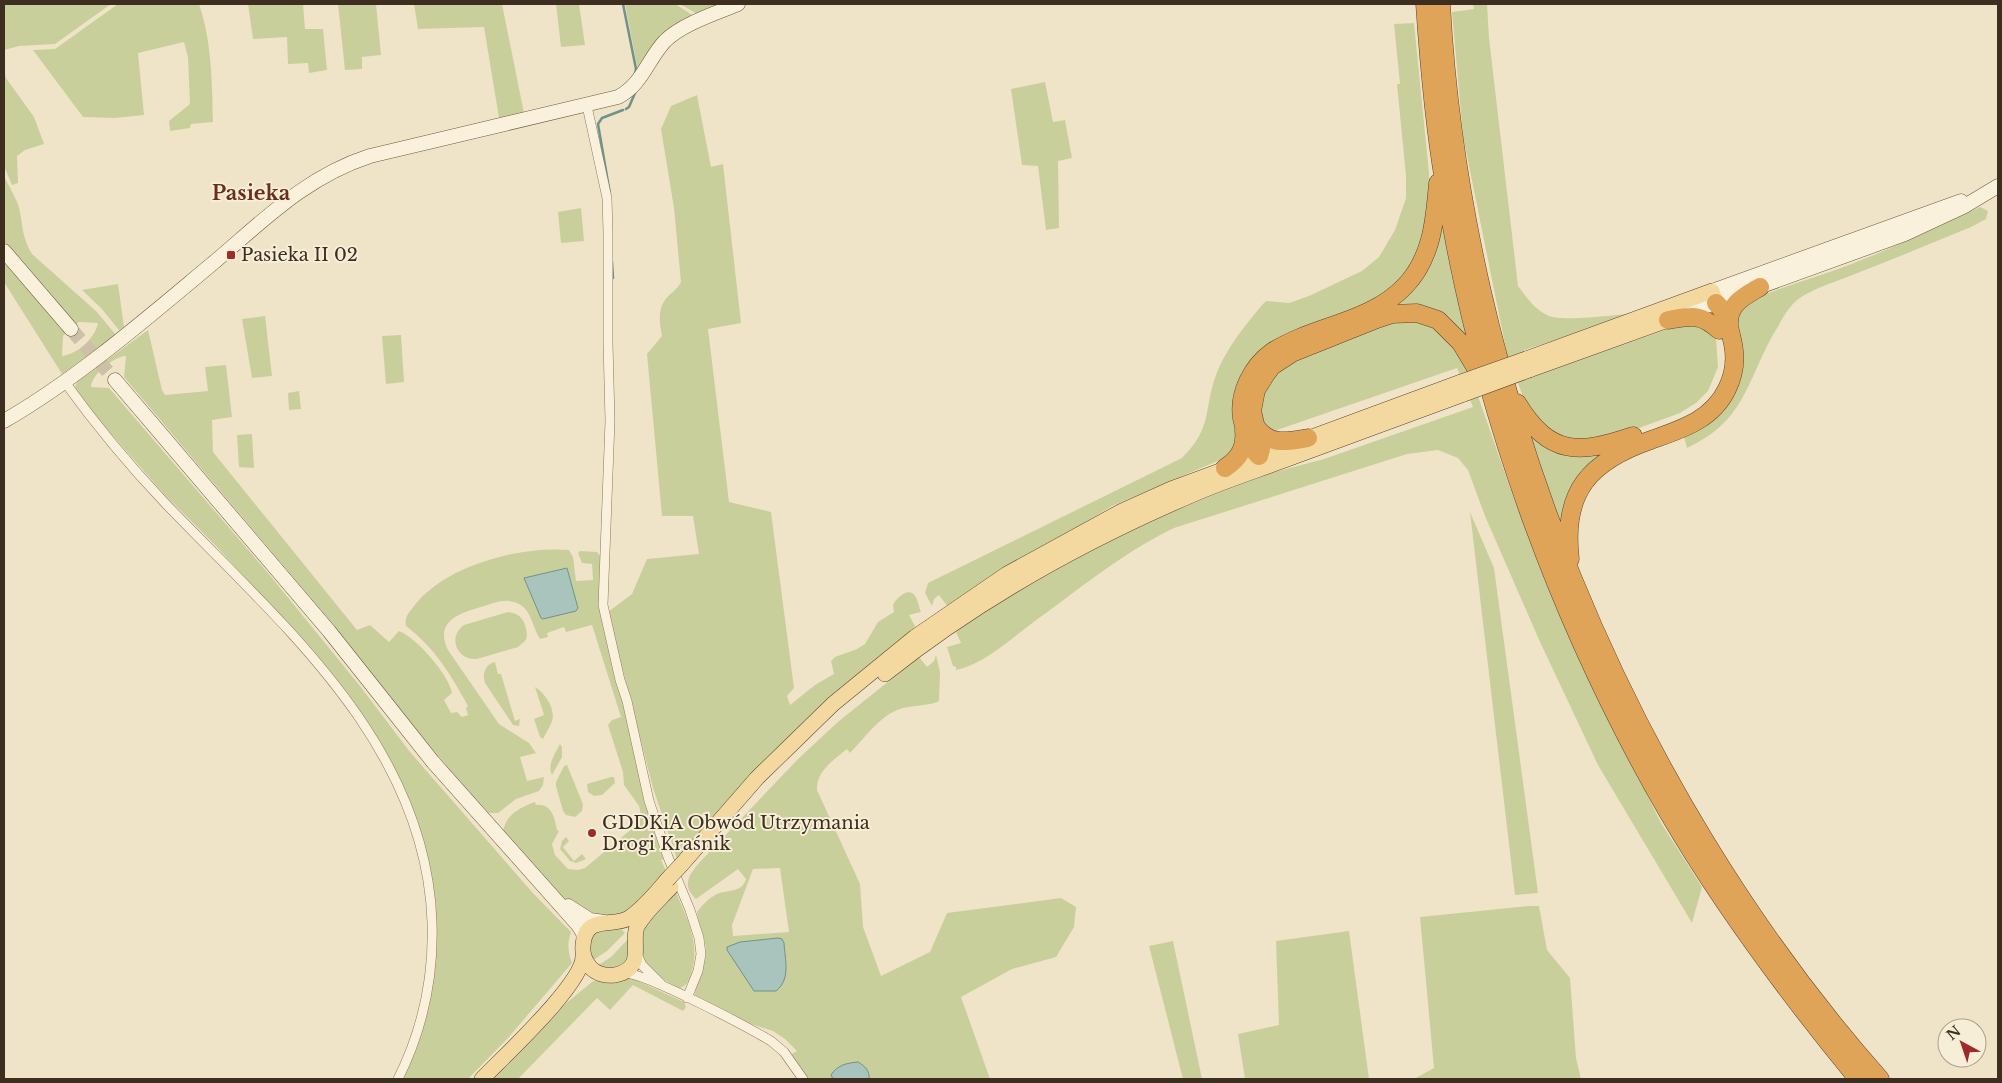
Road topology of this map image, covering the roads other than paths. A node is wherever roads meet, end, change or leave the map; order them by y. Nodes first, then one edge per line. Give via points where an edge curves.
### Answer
1 (738, 4) edge
2 (1425, 4) edge
3 (1441, 4) edge
4 (587, 106) junction
5 (1440, 152) junction
6 (1993, 189) edge
7 (4, 251) edge
8 (1760, 287) junction
9 (1714, 297) junction
10 (1668, 320) junction
11 (1724, 328) junction
12 (71, 329) tunnel mouth
13 (1528, 365) junction
14 (115, 380) tunnel mouth
15 (64, 381) junction
16 (1506, 383) junction
17 (1463, 388) junction
18 (1496, 410) junction
19 (4, 421) edge
20 (1249, 424) junction
21 (1308, 438) junction
22 (1262, 462) junction
23 (1225, 468) junction
24 (1574, 583) junction
25 (683, 868) junction
26 (669, 884) junction
27 (551, 894) junction
28 (609, 921) junction
29 (636, 946) junction
30 (583, 948) junction
31 (620, 973) junction
32 (604, 975) junction
33 (663, 986) junction
34 (687, 998) junction
35 (558, 1001) junction
36 (398, 1079) edge
37 (482, 1079) edge
38 (803, 1079) edge
39 (1858, 1079) edge
40 (1880, 1079) edge

1 - 4 street via 672,35 657,50 630,90 612,100
2 - 5 highway
3 - 16 highway via 1461,184
4 - 15 street via 385,152 329,172 283,203 159,308
4 - 34 street via 607,198 610,421 603,605 652,809 699,938 698,971
5 - 18 highway via 1461,272
5 - 20 highway via 1434,228 1427,253 1411,280 1374,309 1288,344 1265,358 1250,376 1242,397 1242,411
6 - 8 street via 1963,208 1923,226
6 - 9 street
7 - 12 street
8 - 9 street
8 - 11 highway via 1736,302
9 - 10 street
9 - 11 highway via 1714,308
9 - 13 main road
10 - 11 highway via 1696,316
10 - 13 main road
11 - 16 highway via 1721,372 1715,388 1702,404 1684,418 1605,445 1580,449 1551,441 1524,415
11 - 24 highway via 1734,357 1733,372 1724,395 1714,408 1693,424 1614,455 1592,472 1579,491 1569,523
13 - 17 main road, bridge
14 - 27 street via 320,620 433,762
15 - 19 street
15 - 36 street via 154,490 330,677 362,723 396,782 420,846 430,894 432,930 431,973 424,1011
16 - 24 highway via 1533,473
17 - 21 main road
17 - 22 main road
18 - 20 highway via 1473,361 1448,328 1428,316 1405,313 1376,319 1313,344 1272,366 1256,390
18 - 39 highway via 1517,478 1560,593 1642,764 1735,918
20 - 21 highway via 1274,441
20 - 22 highway via 1261,449
20 - 23 highway via 1243,449
21 - 22 main road
22 - 23 main road
22 - 25 main road via 1098,538 1043,567 957,621 894,667 821,728
23 - 25 main road via 1153,497 1066,541 1007,574 921,632 857,684 786,749 720,819
24 - 40 highway via 1630,703 1706,841 1796,975
25 - 26 main road
26 - 28 main road via 627,919
26 - 29 main road via 638,924
27 - 28 street via 590,920
27 - 30 street via 581,929
28 - 29 main road via 627,927
28 - 30 main road via 591,928
29 - 31 main road via 631,965
29 - 33 street via 642,965
30 - 32 main road via 591,968
30 - 35 main road via 580,970
31 - 32 main road
31 - 33 street via 631,973
32 - 35 main road via 588,978
33 - 34 street
34 - 38 street via 772,1041
35 - 37 main road

